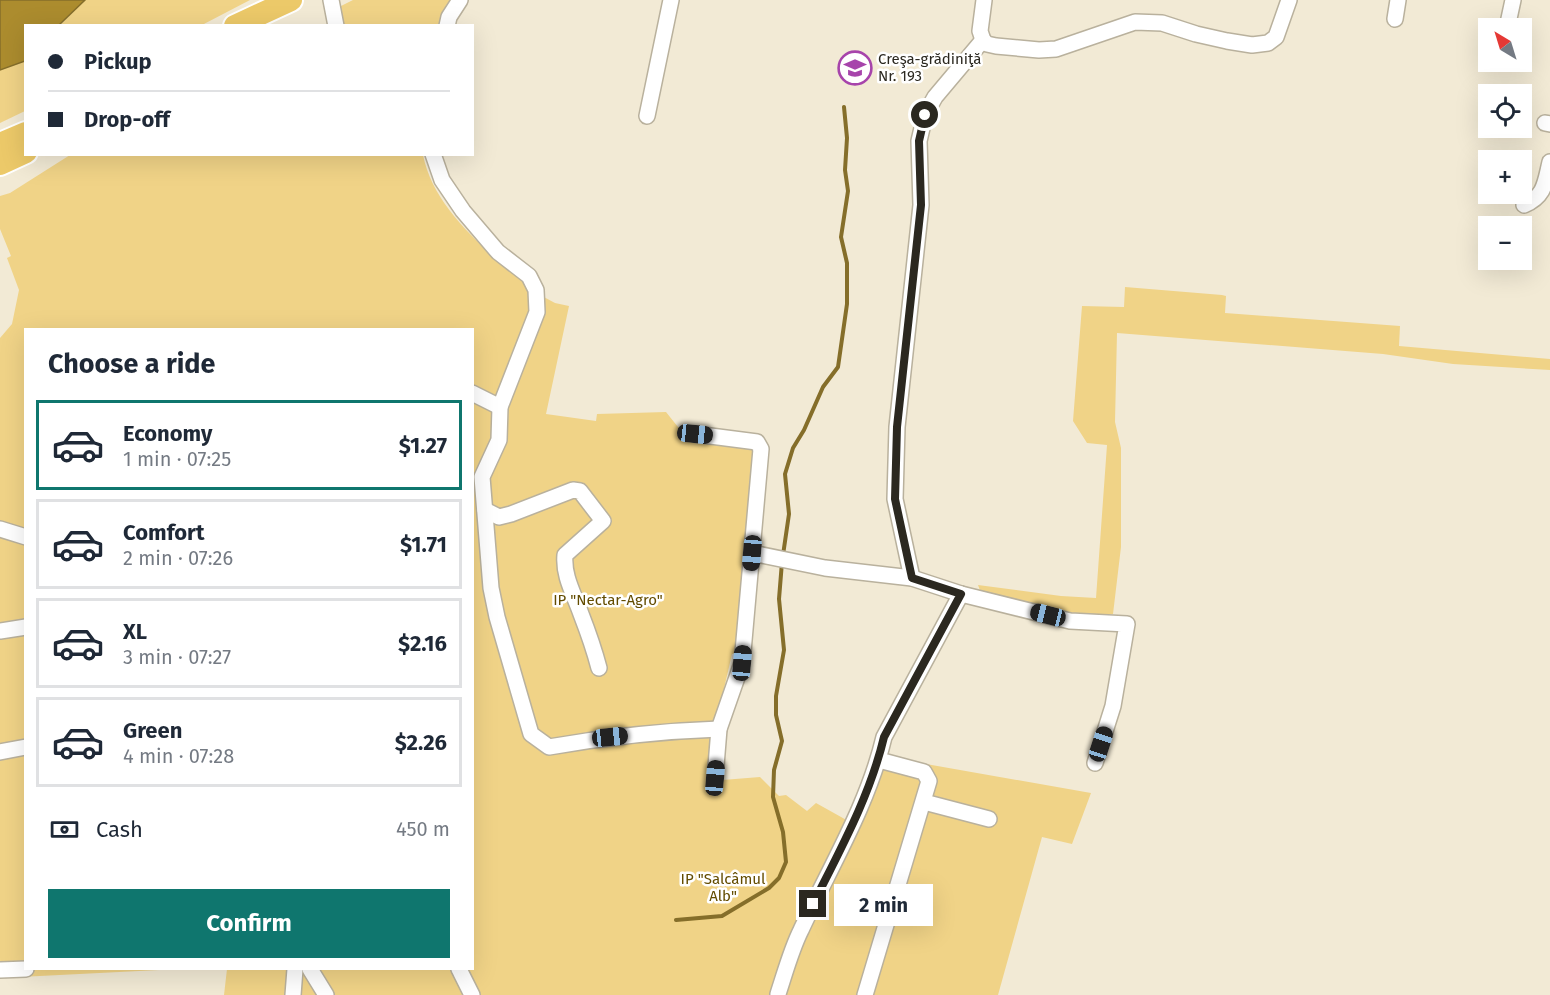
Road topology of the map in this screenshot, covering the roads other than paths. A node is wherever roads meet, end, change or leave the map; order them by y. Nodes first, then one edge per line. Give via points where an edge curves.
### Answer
1 (291, 0) edge
2 (304, 0) edge
3 (331, 0) edge
4 (460, 0) edge
5 (671, 0) edge
6 (984, 0) edge
7 (1289, 0) edge
8 (1398, 0) edge
9 (1513, 0) edge
10 (1508, 18) edge
11 (1395, 20) dead end
12 (239, 24) edge
13 (269, 24) edge
14 (336, 24) edge
15 (447, 24) edge
16 (983, 40) junction
17 (647, 116) dead end
18 (24, 134) edge
19 (0, 144) edge
20 (24, 153) edge
21 (434, 156) edge
22 (1550, 162) edge
23 (0, 164) edge
24 (1524, 205) dead end
25 (474, 394) edge
26 (500, 407) junction
27 (695, 434) dead end
28 (485, 510) junction
29 (0, 529) edge
30 (24, 536) edge
31 (752, 553) junction
32 (912, 578) junction
33 (961, 594) junction
34 (24, 627) edge
35 (0, 631) edge
36 (599, 668) dead end
37 (719, 729) junction
38 (24, 747) edge
39 (0, 752) edge
40 (879, 760) junction
41 (1095, 763) dead end
42 (715, 778) dead end
43 (924, 802) junction
44 (989, 819) dead end
45 (24, 969) edge
46 (0, 970) edge
47 (295, 970) edge
48 (311, 970) edge
49 (460, 970) edge
50 (778, 994) edge
51 (293, 995) edge
52 (326, 995) edge
53 (472, 995) edge
54 (865, 995) edge

1 - 12 highway
2 - 13 highway
3 - 14 street
4 - 15 street
5 - 17 street
6 - 16 street via 980,31
7 - 16 street via 1276,38 1268,43 1252,45 1162,23 1135,22 1056,49 996,46
8 - 11 street
9 - 10 street
16 - 32 street via 935,97 925,115 919,141 921,205 897,427 895,499
18 - 19 highway
20 - 23 highway
21 - 26 street via 442,180 463,211 498,252 529,276 536,290 537,312
22 - 24 street via 1536,200
25 - 26 street
26 - 28 street via 499,440 482,477
27 - 31 street via 757,442 761,449
28 - 36 street via 499,517 573,490 579,491 603,521 565,555 564,565
28 - 37 street via 491,588 531,734 549,747 643,733
29 - 30 street
31 - 32 street via 825,568
31 - 37 street via 742,663
32 - 33 street
33 - 40 street via 884,737
33 - 41 street via 1070,621 1127,624 1113,706
34 - 35 street
37 - 42 street
38 - 39 street
40 - 43 street via 924,772 929,781
40 - 50 street via 849,833 799,933
43 - 44 street
43 - 54 street
45 - 46 street
47 - 51 street
48 - 52 street
49 - 53 street

